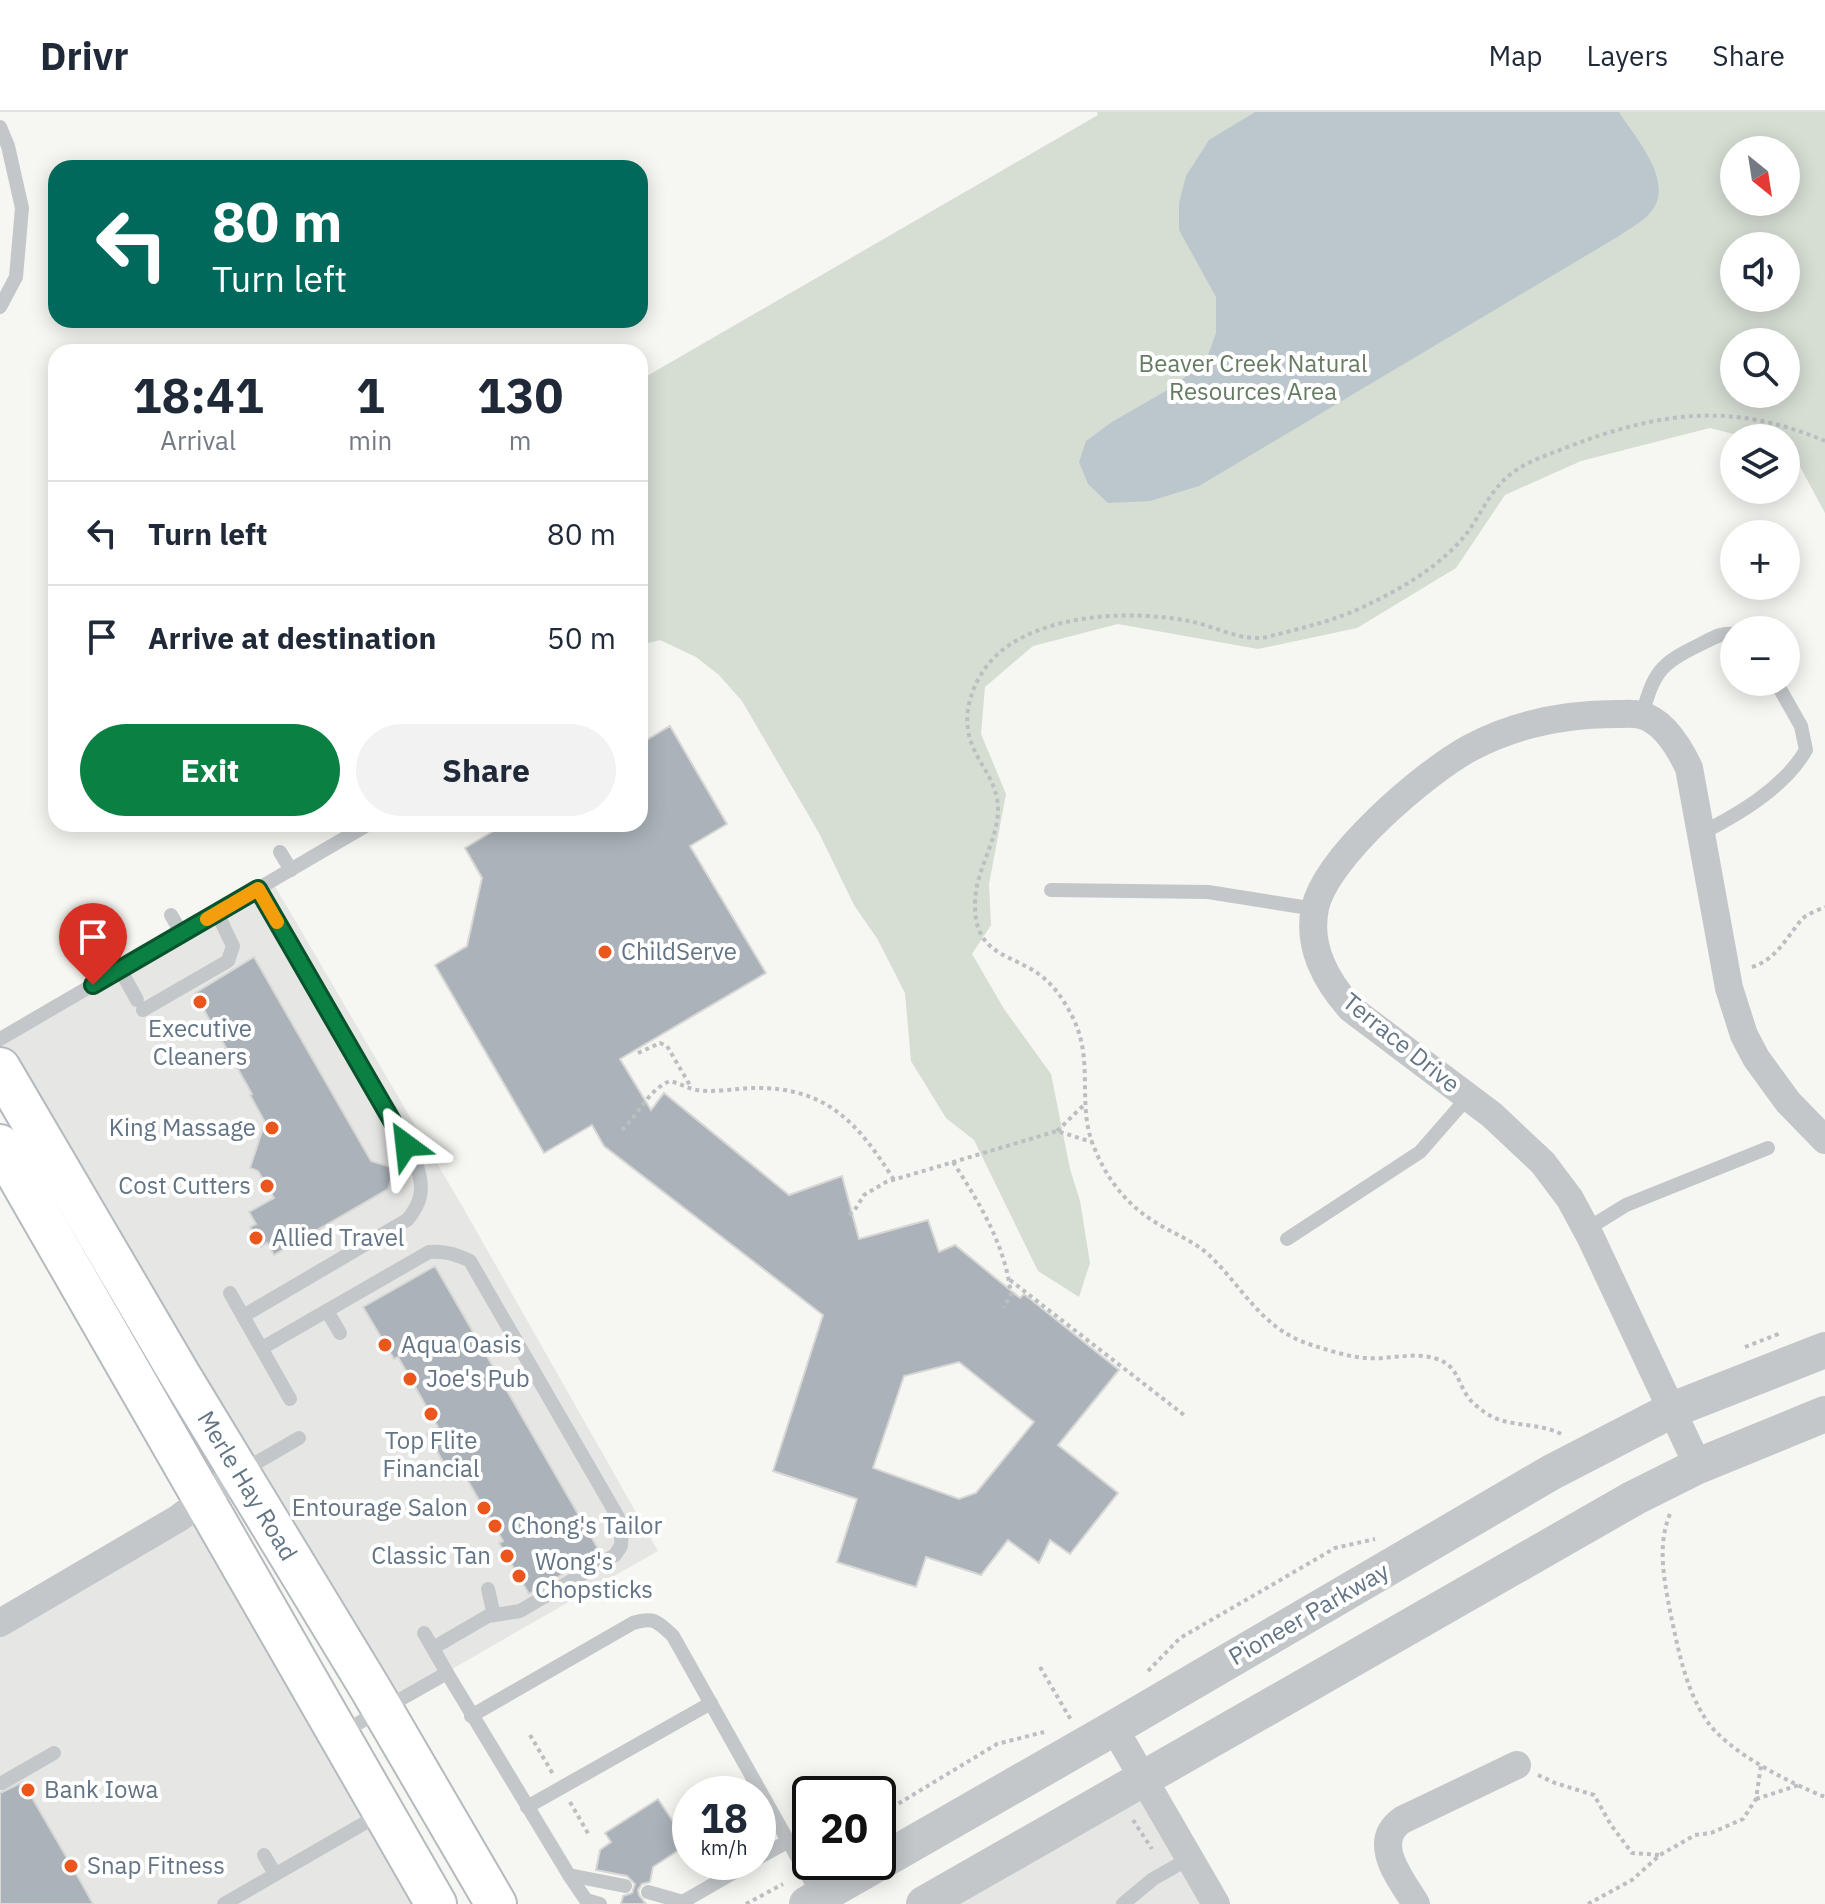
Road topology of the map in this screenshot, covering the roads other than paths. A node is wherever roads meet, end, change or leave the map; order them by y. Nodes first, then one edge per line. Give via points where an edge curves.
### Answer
1 (0, 127) edge
2 (0, 307) edge
3 (1720, 634) edge
4 (1784, 696) edge
5 (1642, 715) junction
6 (346, 832) edge
7 (1700, 834) junction
8 (280, 852) dead end
9 (291, 870) junction
10 (258, 889) junction
11 (1051, 890) dead end
12 (1315, 909) junction
13 (217, 913) junction
14 (171, 915) dead end
15 (182, 934) junction
16 (110, 951) dead end
17 (120, 970) junction
18 (0, 1039) edge
19 (0, 1068) edge
20 (1468, 1097) junction
21 (1825, 1140) edge
22 (0, 1145) edge
23 (1768, 1148) dead end
24 (1587, 1229) junction
25 (1287, 1239) dead end
26 (230, 1293) dead end
27 (327, 1311) junction
28 (243, 1316) junction
29 (340, 1333) dead end
30 (262, 1348) junction
31 (1825, 1350) edge
32 (290, 1399) dead end
33 (1672, 1410) junction
34 (1825, 1414) edge
35 (299, 1438) dead end
36 (1698, 1466) junction
37 (238, 1473) junction
38 (206, 1500) junction
39 (488, 1589) dead end
40 (494, 1615) junction
41 (0, 1623) edge
42 (424, 1633) dead end
43 (433, 1648) junction
44 (447, 1673) junction
45 (711, 1703) junction
46 (382, 1709) junction
47 (471, 1716) junction
48 (1114, 1728) junction
49 (339, 1735) junction
50 (54, 1753) dead end
51 (1517, 1765) road end
52 (1143, 1778) junction
53 (2, 1783) edge
54 (527, 1807) junction
55 (382, 1813) junction
56 (787, 1842) junction
57 (776, 1848) edge
58 (264, 1855) dead end
59 (1178, 1865) junction
60 (275, 1874) junction
61 (569, 1875) junction
62 (721, 1880) edge
63 (625, 1886) dead end
64 (648, 1892) dead end
65 (816, 1902) edge
66 (681, 1903) edge
67 (224, 1904) edge
68 (436, 1904) edge
69 (496, 1904) edge
70 (600, 1904) edge
71 (924, 1904) edge
72 (1123, 1904) edge
73 (1216, 1904) edge
74 (1416, 1904) edge

1 - 2 lane via 22,208 16,277
3 - 5 lane via 1671,658 1659,671
4 - 7 lane via 1801,726 1806,750 1797,766 1738,815
5 - 7 street via 1661,727 1685,759
5 - 12 street, Terrace Drive via 1583,714 1524,725 1469,748 1360,839 1334,868
6 - 9 lane
7 - 21 street via 1726,973 1744,1035 1788,1102
8 - 9 lane
9 - 10 lane
10 - 13 lane
10 - 28 lane via 422,1180 416,1209 407,1220
11 - 12 lane via 1208,892
12 - 20 street, Terrace Drive via 1313,934 1332,987 1350,1008
13 - 15 lane
13 - 17 lane via 233,946 228,961 140,1005
14 - 15 lane
15 - 17 lane
16 - 17 lane
17 - 18 lane
19 - 37 main road, Merle Hay Road
20 - 24 street, Terrace Drive via 1543,1163
20 - 25 lane via 1420,1152
22 - 38 main road, Merle Hay Road
23 - 24 lane via 1626,1205
24 - 33 street, Terrace Drive
26 - 28 lane
27 - 29 lane
27 - 30 lane
27 - 40 lane via 429,1252 444,1251 470,1261 622,1524 615,1555 520,1611
28 - 30 lane
30 - 32 lane
31 - 33 street, Pioneer Parkway
33 - 36 street, Terrace Drive
33 - 48 street, Pioneer Parkway via 1552,1472
34 - 36 street
35 - 37 lane
36 - 52 street
37 - 38 street
37 - 46 main road, Merle Hay Road
38 - 41 street
38 - 49 main road, Merle Hay Road
39 - 40 lane
40 - 43 lane
42 - 43 lane
43 - 44 lane
44 - 46 lane
44 - 47 lane
45 - 47 lane via 673,1636 646,1619
45 - 54 lane
45 - 56 lane
46 - 49 lane
46 - 69 main road, Merle Hay Road
47 - 54 lane
48 - 52 street
48 - 65 street, Pioneer Parkway
49 - 55 main road, Merle Hay Road
50 - 53 lane
51 - 74 street via 1402,1820 1389,1833 1391,1861
52 - 59 street
52 - 71 street
54 - 61 lane
55 - 60 lane
55 - 68 main road, Merle Hay Road
56 - 57 lane
56 - 65 lane
58 - 60 lane
59 - 72 lane
59 - 73 street
60 - 67 lane
61 - 63 lane
61 - 70 lane via 586,1900
62 - 66 lane
64 - 66 lane

